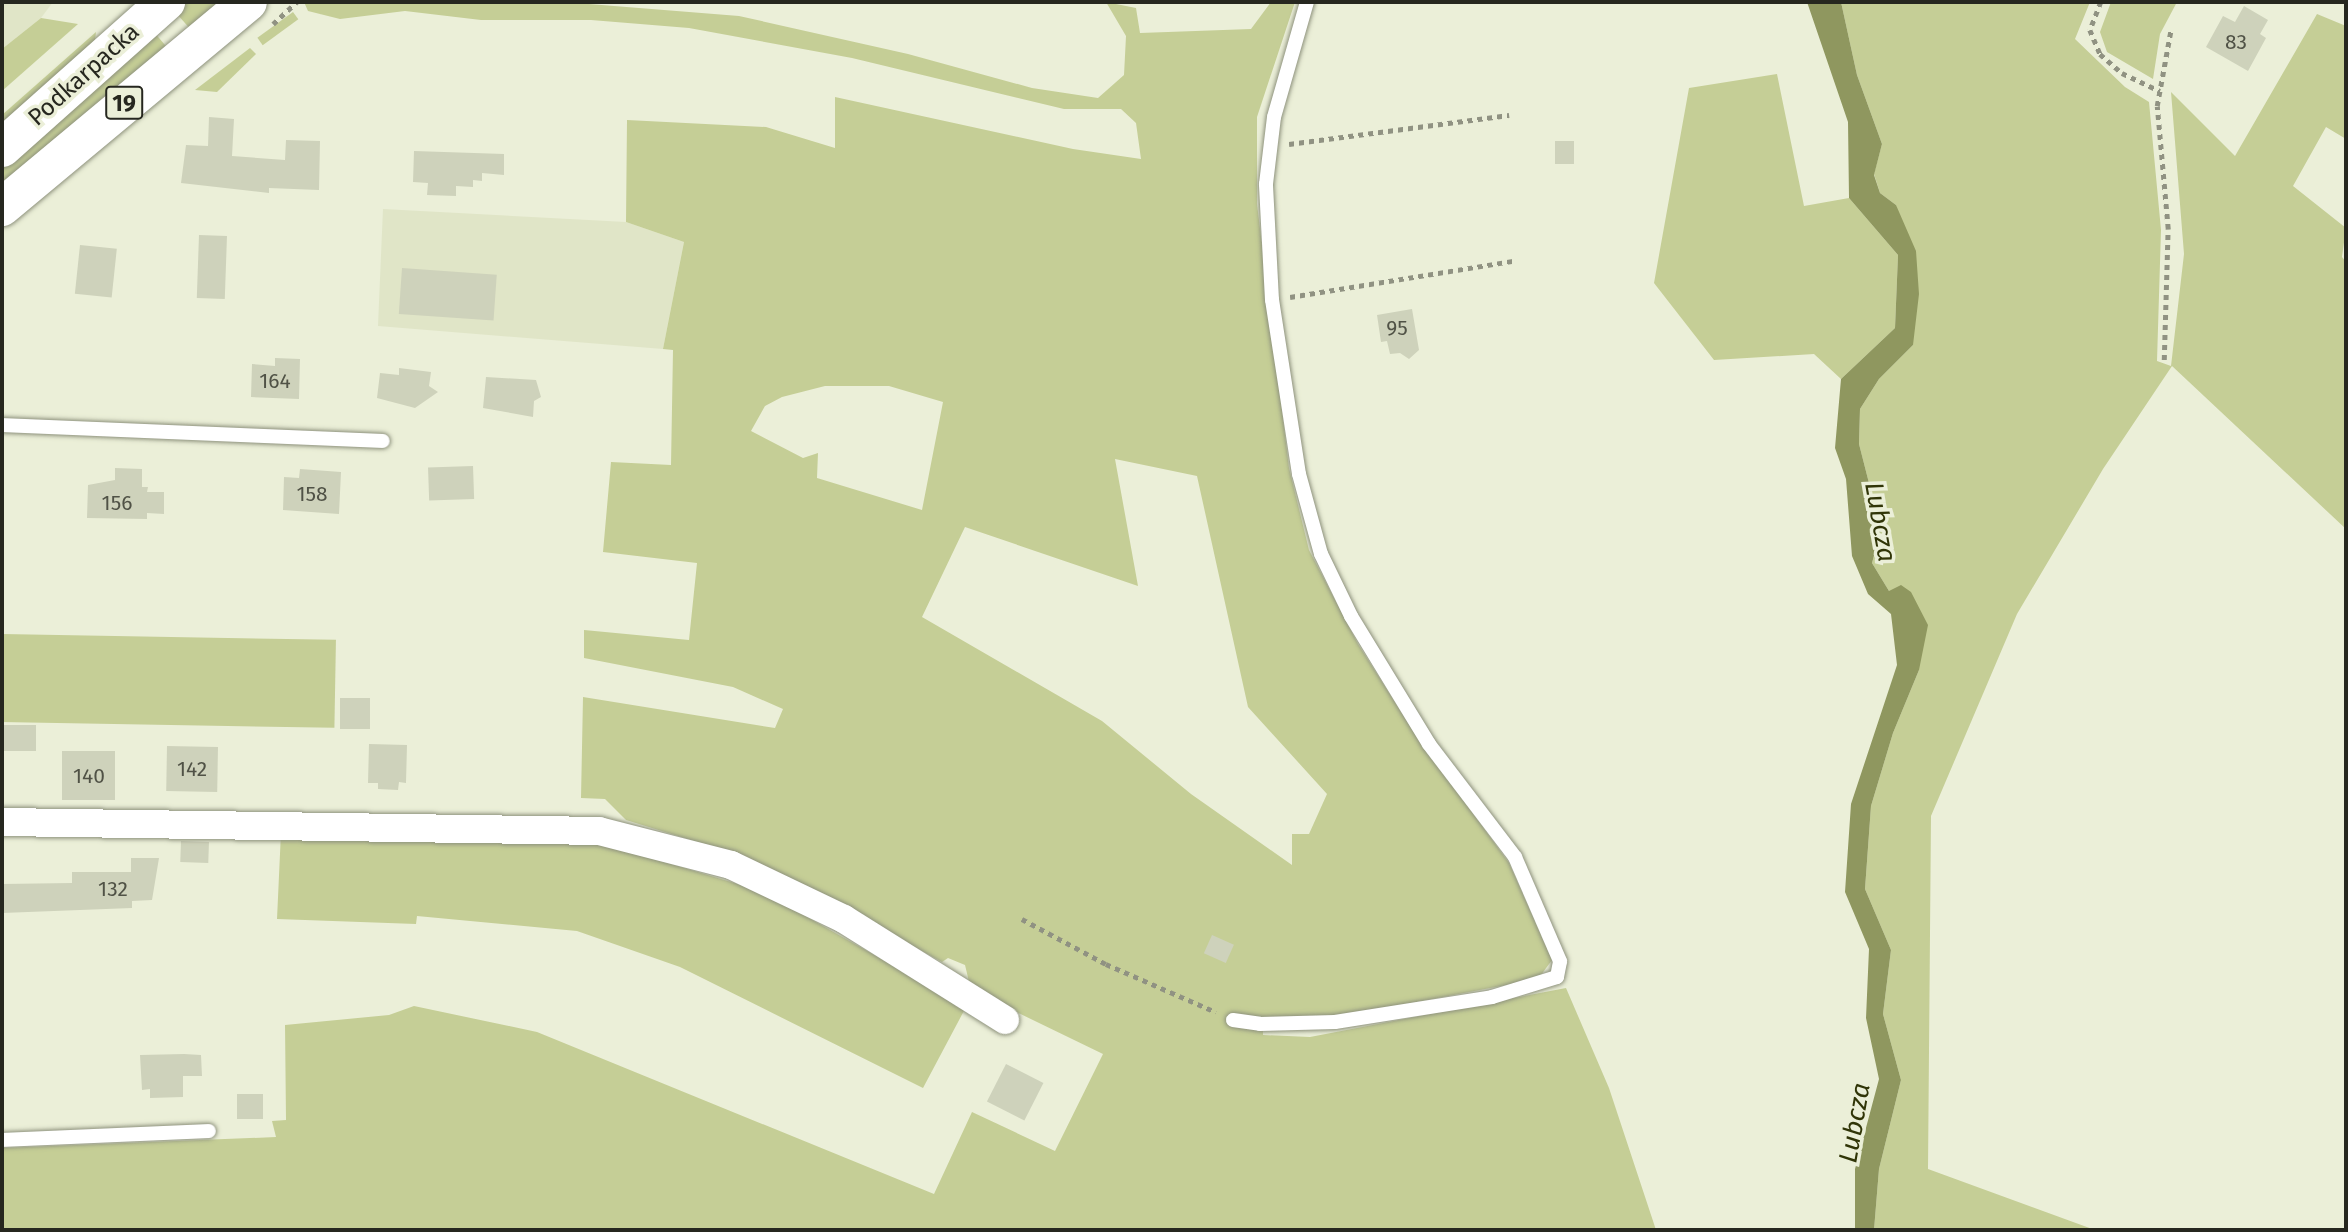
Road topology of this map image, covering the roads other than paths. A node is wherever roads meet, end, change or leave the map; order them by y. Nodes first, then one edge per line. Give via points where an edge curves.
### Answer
1 (166, 2) edge
2 (248, 2) edge
3 (1307, 2) edge
4 (2, 148) edge
5 (2, 207) edge
6 (2, 425) edge
7 (383, 440) dead end
8 (2, 821) edge
9 (1005, 1020) dead end
10 (1233, 1020) road end
11 (209, 1131) dead end
12 (2, 1140) edge

1 - 4 highway, Podkarpacka / 19
2 - 5 highway, Podkarpacka / 19
3 - 10 lane via 1274,117 1266,184 1272,300 1299,474 1321,554 1350,615 1429,744 1515,857 1560,961 1557,977 1492,997 1335,1022
6 - 7 lane
8 - 9 street via 598,831 731,865 844,919
11 - 12 lane

